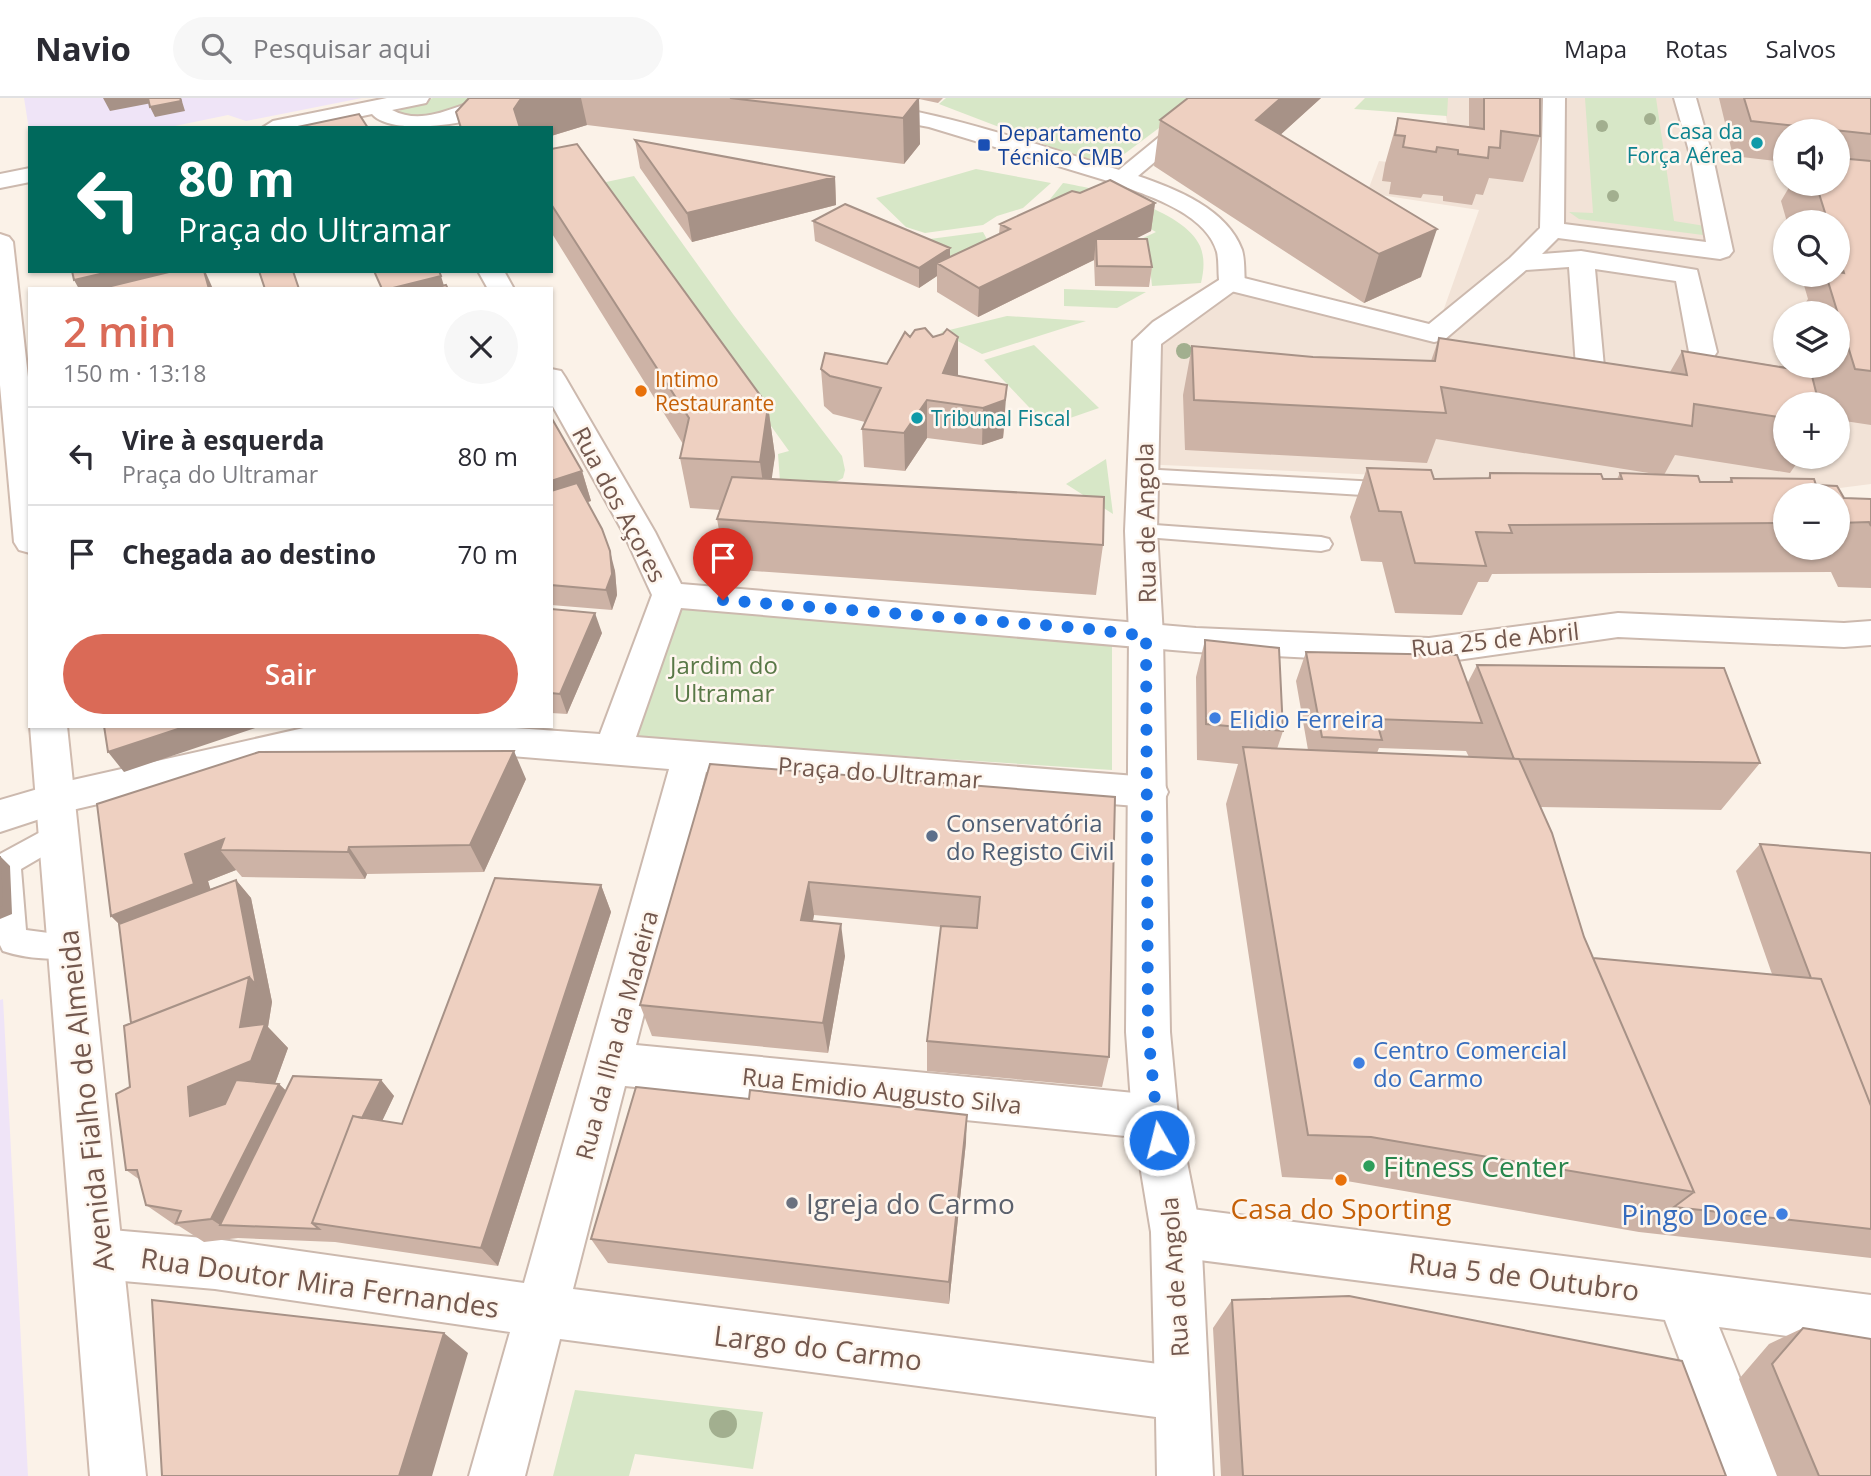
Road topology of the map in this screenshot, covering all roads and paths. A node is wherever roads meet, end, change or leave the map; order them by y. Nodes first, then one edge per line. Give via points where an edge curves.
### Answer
1 (418, 98) edge
2 (508, 98) edge
3 (805, 98) edge
4 (1220, 98) edge
5 (1554, 98) edge
6 (1685, 98) edge
7 (379, 108) junction
8 (284, 126) edge
9 (415, 126) edge
10 (28, 175) edge
11 (1121, 178) junction
12 (0, 181) edge
13 (1552, 230) junction
14 (0, 242) edge
15 (1581, 259) junction
16 (1519, 263) junction
17 (1232, 283) junction
18 (1703, 352) edge
19 (1590, 366) edge
20 (553, 381) edge
21 (1141, 476) junction
22 (1418, 491) edge
23 (28, 522) edge
24 (1141, 531) junction
25 (1321, 544) dead end
26 (669, 595) junction
27 (1146, 636) junction
28 (1862, 637) edge
29 (48, 728) edge
30 (612, 752) junction
31 (691, 758) junction
32 (1149, 792) junction
33 (0, 816) edge
34 (57, 816) junction
35 (69, 946) junction
36 (609, 1063) junction
37 (1155, 1117) junction
38 (1176, 1232) junction
39 (100, 1254) junction
40 (1681, 1295) junction
41 (541, 1311) junction
42 (1871, 1321) edge
43 (1182, 1394) junction
44 (118, 1476) edge
45 (497, 1476) edge
46 (1185, 1476) edge
47 (1751, 1476) edge

1 - 7 street
2 - 9 street
3 - 11 street via 933,121
4 - 11 street
5 - 13 street
6 - 13 street via 1720,251
7 - 8 street
7 - 9 street via 383,115
10 - 12 street
11 - 17 street via 1164,192 1208,222 1229,249
13 - 16 street
14 - 23 street
15 - 16 street
15 - 18 street via 1688,275
15 - 19 street
16 - 17 street via 1434,334
17 - 21 street, Rua de Angola via 1147,341
20 - 26 street, Rua dos Açores via 639,532
21 - 22 lane
21 - 24 street, Rua de Angola
24 - 25 lane
24 - 27 street, Rua de Angola
26 - 27 street
26 - 30 street, Rua dos Açores
27 - 28 street, Rua 25 de Abril via 1429,651 1618,625
27 - 32 street, Rua de Angola
29 - 34 street, Avenida Fialho de Almeida
30 - 31 street, Praça do Ultramar
30 - 34 street, Praça do Ultramar via 500,741 308,741
31 - 32 street, Praça do Ultramar
31 - 36 street, Rua da Ilha da Madeira
32 - 37 street, Rua de Angola via 1148,1032
33 - 34 street, Praça do Ultramar
34 - 35 street, Avenida Fialho de Almeida
34 - 35 lane via 7,864 13,942
35 - 39 street, Avenida Fialho de Almeida
36 - 37 street, Rua Emidio Augusto Silva
36 - 41 street, Rua da Ilha da Madeira
37 - 38 street, Rua de Angola
38 - 40 street, Rua 5 de Outubro
38 - 43 street, Rua de Angola
39 - 41 street, Rua Doutor Mira Fernandes via 215,1264
39 - 44 street, Avenida Fialho de Almeida
40 - 42 street, Rua 5 de Outubro
40 - 47 street
41 - 43 street, Largo do Carmo
41 - 45 street
43 - 46 street

